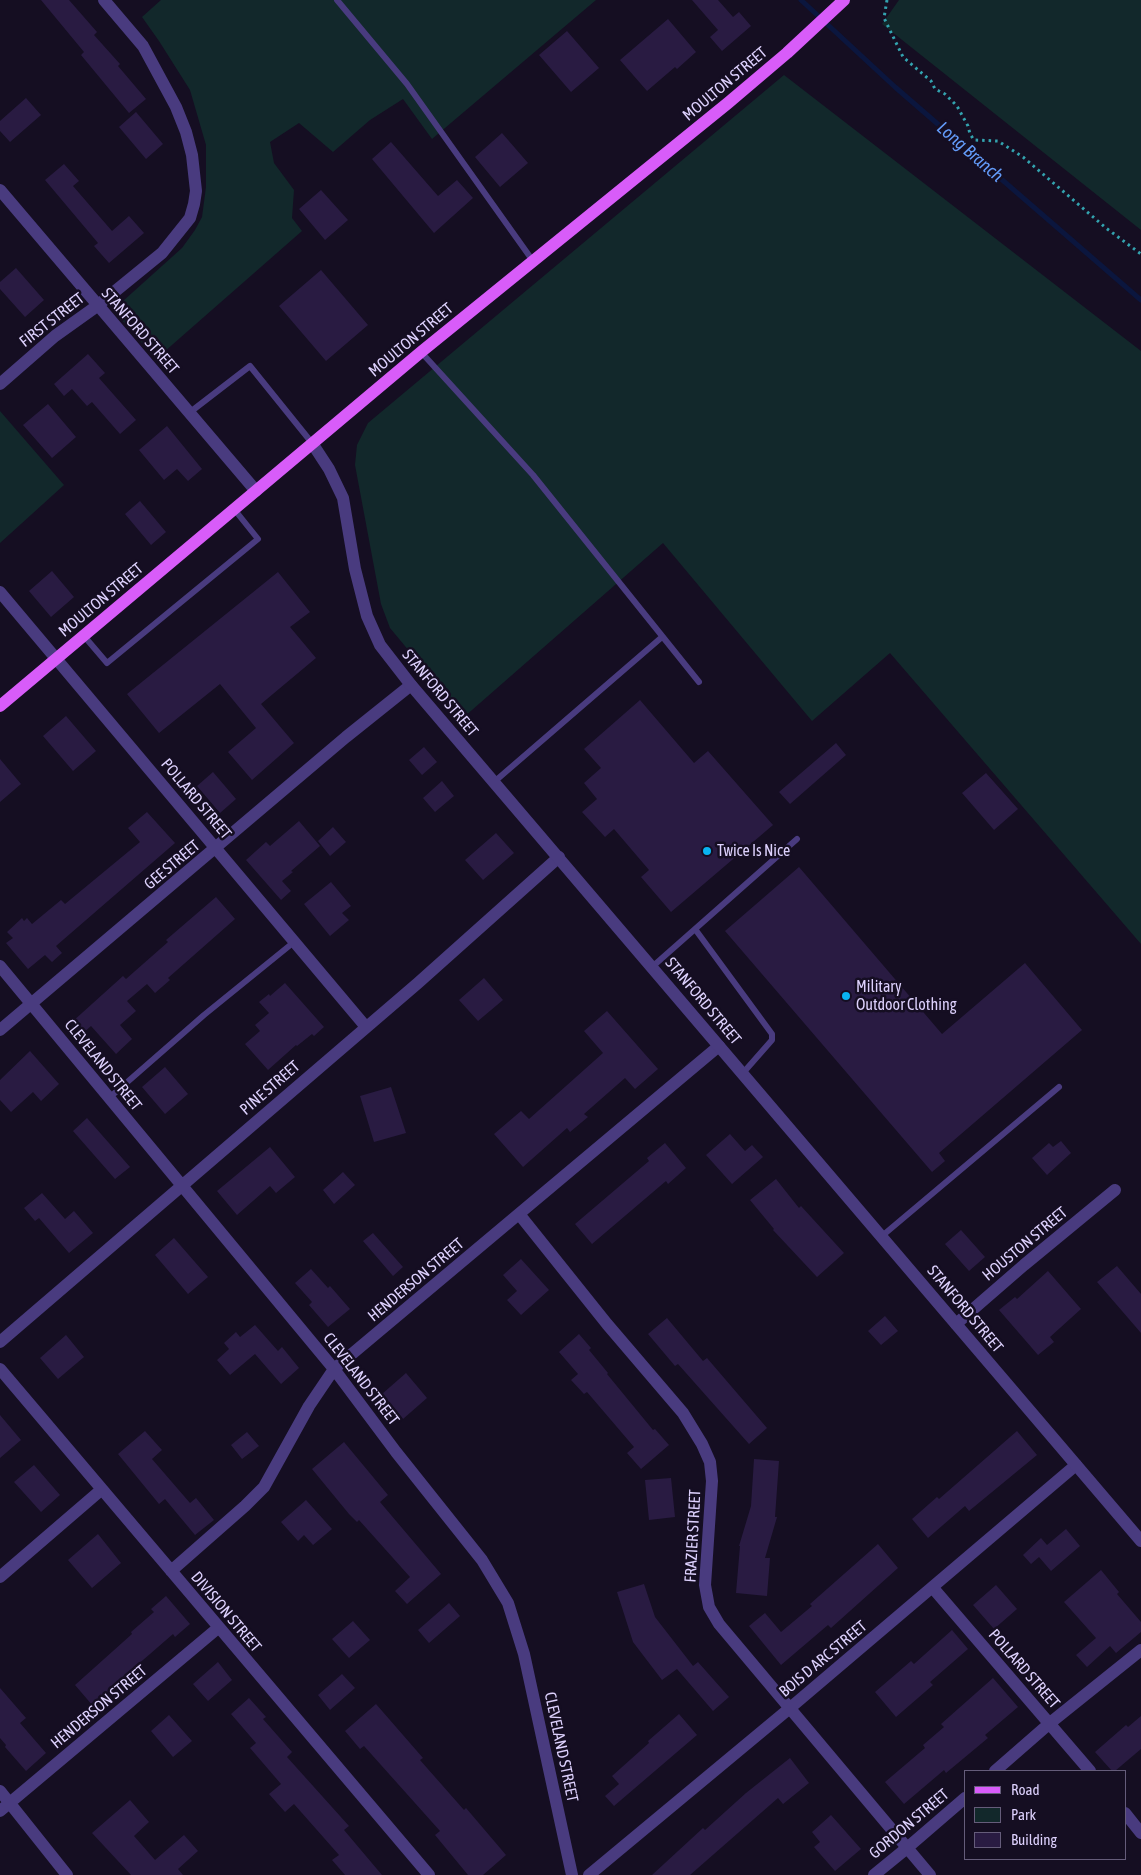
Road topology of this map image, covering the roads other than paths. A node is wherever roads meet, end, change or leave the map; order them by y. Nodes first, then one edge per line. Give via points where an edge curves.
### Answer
1 (104, 0) edge
2 (337, 0) edge
3 (844, 0) edge
4 (0, 190) edge
5 (533, 261) junction
6 (97, 306) junction
7 (421, 352) junction
8 (0, 384) edge
9 (189, 413) junction
10 (312, 443) junction
11 (256, 491) junction
12 (234, 509) junction
13 (0, 592) edge
14 (84, 636) junction
15 (662, 636) junction
16 (57, 658) junction
17 (699, 682) dead end
18 (411, 685) junction
19 (0, 706) edge
20 (494, 782) junction
21 (797, 839) dead end
22 (216, 849) junction
23 (559, 857) junction
24 (695, 929) junction
25 (294, 942) junction
26 (0, 966) edge
27 (652, 967) junction
28 (32, 1004) junction
29 (366, 1027) junction
30 (0, 1030) edge
31 (720, 1046) junction
32 (743, 1073) junction
33 (1059, 1087) dead end
34 (109, 1098) junction
35 (182, 1186) junction
36 (1115, 1190) dead end
37 (519, 1214) junction
38 (882, 1236) junction
39 (956, 1324) junction
40 (0, 1342) edge
41 (0, 1369) edge
42 (334, 1369) junction
43 (1076, 1465) junction
44 (101, 1490) junction
45 (1141, 1541) edge
46 (171, 1571) junction
47 (0, 1577) edge
48 (933, 1588) junction
49 (218, 1628) junction
50 (1141, 1650) edge
51 (790, 1708) junction
52 (1050, 1723) junction
53 (996, 1770) edge
54 (1089, 1770) edge
55 (0, 1791) edge
56 (964, 1799) edge
57 (5, 1807) edge
58 (1126, 1815) edge
59 (1141, 1833) edge
60 (908, 1848) junction
61 (66, 1875) edge
62 (429, 1875) edge
63 (572, 1875) edge
64 (589, 1875) edge
65 (874, 1875) edge
66 (930, 1875) edge

1 - 6 street, FIRST STREET via 143,46 176,108 192,155 196,191 190,218 182,230 162,253
2 - 5 lane via 407,84
3 - 5 main road, MOULTON STREET via 787,53
4 - 6 street, STANFORD STREET
5 - 7 main road, MOULTON STREET
6 - 8 street, FIRST STREET via 55,336
6 - 9 street, STANFORD STREET
7 - 10 main road, MOULTON STREET
7 - 15 lane via 533,476
9 - 10 lane via 250,366
9 - 11 street, STANFORD STREET
10 - 11 main road, MOULTON STREET
10 - 18 street, STANFORD STREET via 343,498 355,569 368,616 380,645
11 - 12 main road, MOULTON STREET
12 - 14 main road, MOULTON STREET
12 - 14 lane via 258,539 106,663
13 - 16 street, POLLARD STREET
14 - 16 main road, MOULTON STREET
15 - 17 lane
15 - 20 lane
16 - 19 main road, MOULTON STREET
16 - 22 street, POLLARD STREET
18 - 20 street, STANFORD STREET
18 - 22 street, GEE STREET
20 - 23 street, STANFORD STREET
21 - 24 lane
22 - 25 street, POLLARD STREET
22 - 28 street, GEE STREET
23 - 27 street, STANFORD STREET
23 - 29 street, PINE STREET
24 - 27 lane
24 - 32 lane via 772,1034 772,1040
25 - 29 street, POLLARD STREET
25 - 34 lane
26 - 28 street, CLEVELAND STREET
27 - 31 street, STANFORD STREET
28 - 30 street, GEE STREET
28 - 34 street, CLEVELAND STREET
29 - 35 street, PINE STREET
31 - 32 street, STANFORD STREET
31 - 37 street, HENDERSON STREET
32 - 38 street, STANFORD STREET
33 - 38 lane
34 - 35 street, CLEVELAND STREET
35 - 40 street, PINE STREET
35 - 42 street, CLEVELAND STREET
36 - 39 street, HOUSTON STREET
37 - 42 street, HENDERSON STREET
37 - 51 street, FRAZIER STREET via 683,1413 702,1444 710,1462 712,1481 705,1585 709,1607 719,1624
38 - 39 street, STANFORD STREET
39 - 43 street, STANFORD STREET
41 - 44 street, DIVISION STREET
42 - 46 street, HENDERSON STREET via 309,1406 264,1487
42 - 63 street, CLEVELAND STREET via 482,1560 508,1603 524,1654
43 - 45 street, STANFORD STREET
43 - 48 street, BOIS D ARC STREET
44 - 46 street, DIVISION STREET
44 - 47 street
46 - 49 street, DIVISION STREET
48 - 51 street, BOIS D ARC STREET
48 - 52 street, POLLARD STREET
49 - 57 street, HENDERSON STREET
49 - 62 street, DIVISION STREET
50 - 52 street
51 - 60 street, FRAZIER STREET
51 - 64 street, BOIS D ARC STREET
52 - 53 street
52 - 54 street, POLLARD STREET
55 - 57 street
56 - 60 street, GORDON STREET
57 - 61 street
58 - 59 street
60 - 65 street, GORDON STREET
60 - 66 street, FRAZIER STREET

